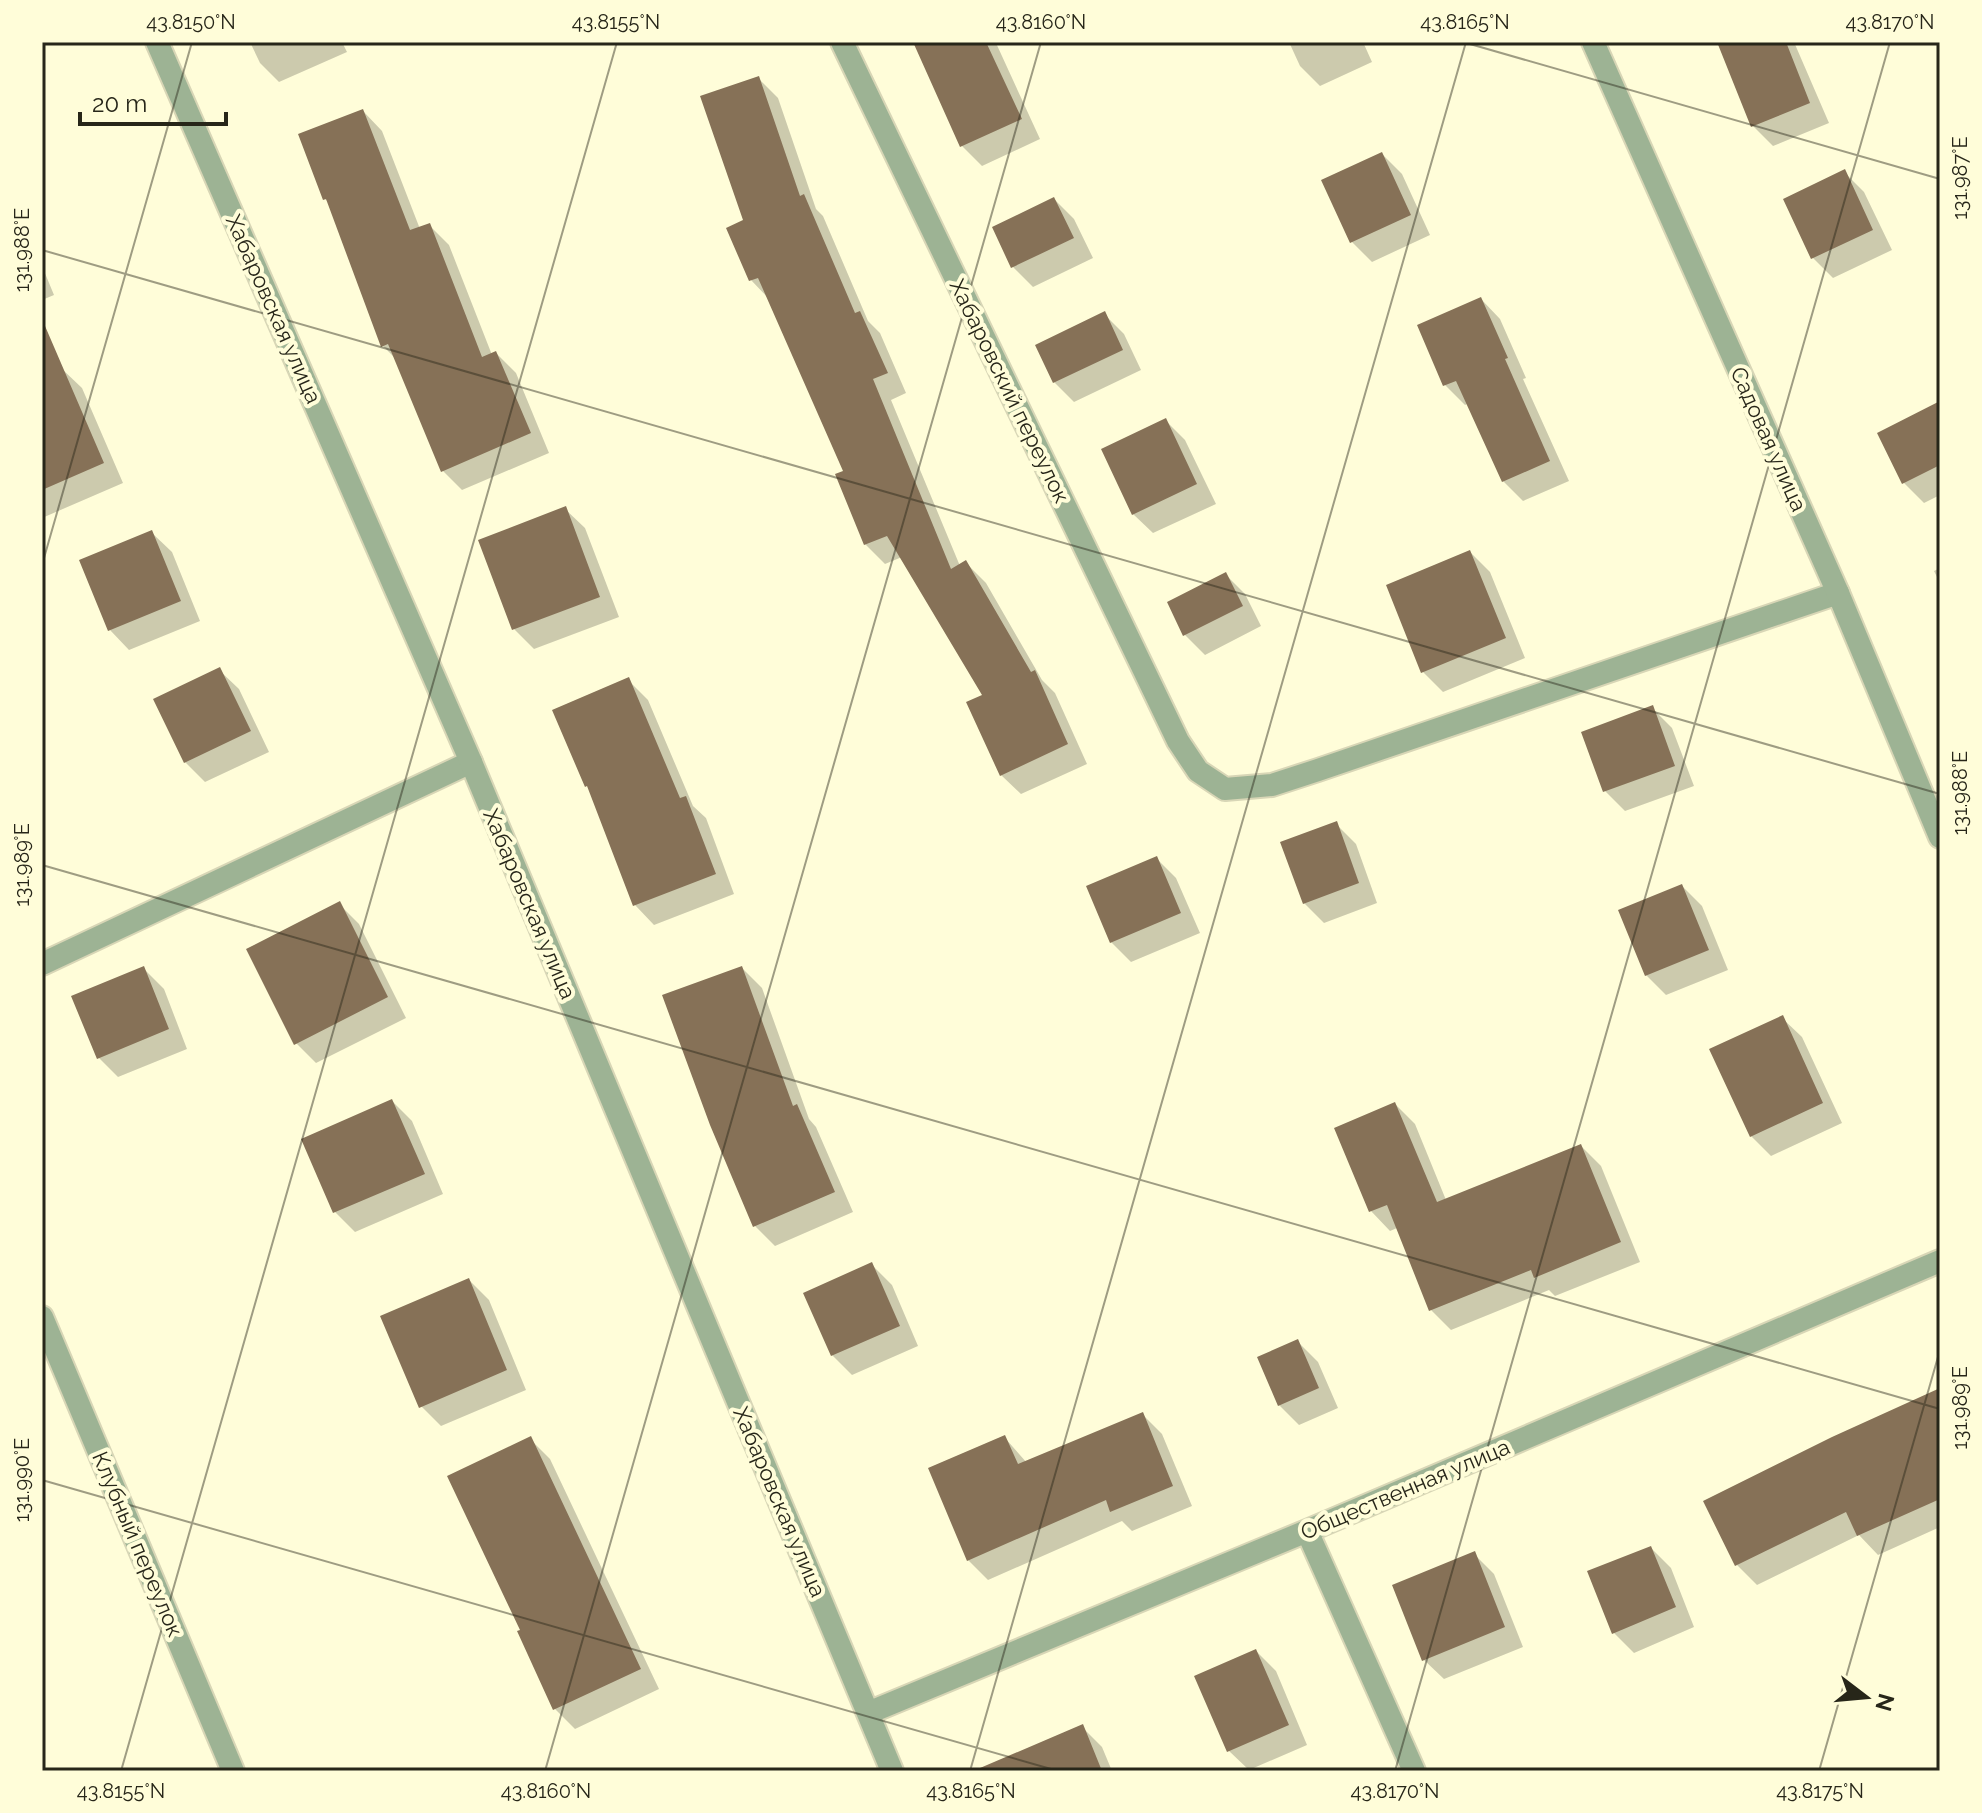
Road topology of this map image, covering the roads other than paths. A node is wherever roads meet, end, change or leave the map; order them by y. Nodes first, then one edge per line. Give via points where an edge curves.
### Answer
1 (157, 42) edge
2 (842, 42) edge
3 (1593, 42) edge
4 (1838, 593) junction
5 (471, 762) junction
6 (1940, 837) edge
7 (42, 964) edge
8 (1940, 1261) edge
9 (42, 1317) edge
10 (1307, 1531) junction
11 (868, 1713) junction
12 (233, 1771) edge
13 (892, 1771) edge
14 (1414, 1771) edge

1 - 5 street, Хабаровская улица
2 - 4 street, Хабаровский переулок via 1178,741 1198,771 1225,789 1272,785
3 - 4 street, Садовая улица
4 - 6 street, Садовая улица
5 - 7 street
5 - 11 street, Хабаровская улица
8 - 10 street, Общественная улица
9 - 12 street, Клубный переулок
10 - 11 street, Общественная улица
10 - 14 street
11 - 13 street, Хабаровская улица

